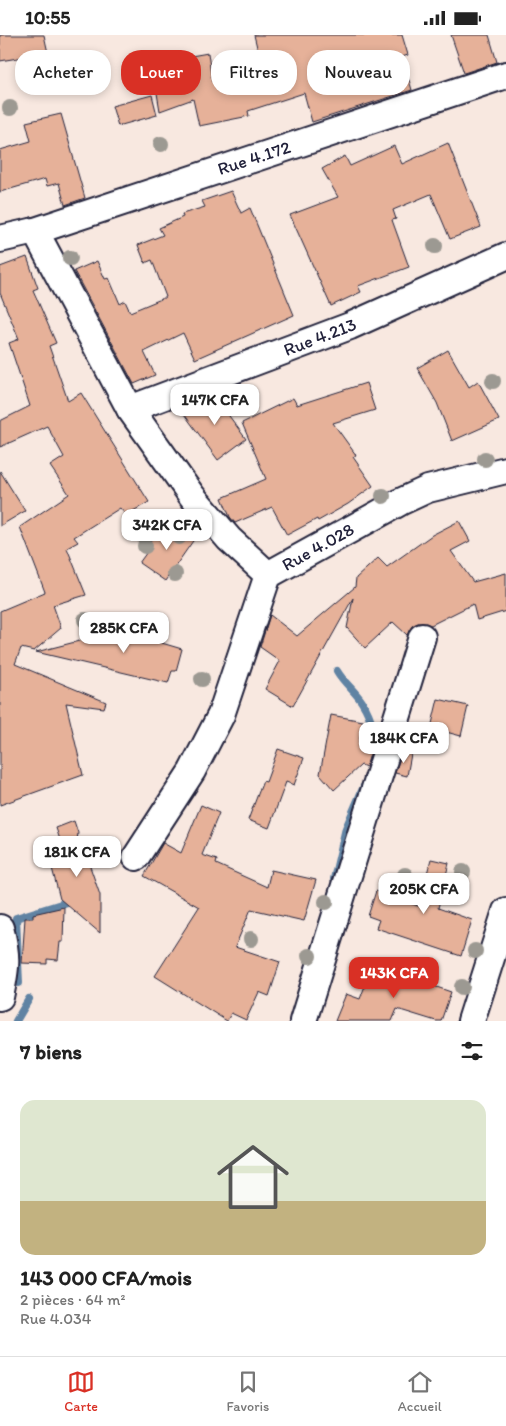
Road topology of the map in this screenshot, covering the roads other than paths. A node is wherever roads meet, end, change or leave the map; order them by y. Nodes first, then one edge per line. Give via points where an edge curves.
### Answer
1 (506, 75) edge
2 (35, 231) junction
3 (0, 239) edge
4 (506, 256) edge
5 (130, 409) junction
6 (506, 470) edge
7 (268, 575) junction
8 (422, 637) dead end
9 (136, 857) dead end
10 (506, 911) edge
11 (0, 928) edge
12 (0, 997) edge
13 (303, 1021) edge
14 (471, 1021) edge

1 - 2 street, Rue 4.172
2 - 3 street, Rue 4.172
2 - 5 street, Rue 4.028
4 - 5 street, Rue 4.213 via 350,326
5 - 7 street, Rue 4.028 via 192,496 229,539
6 - 7 street, Rue 4.028 via 428,489
7 - 9 street via 221,715 192,771
8 - 13 street
10 - 14 street
11 - 12 street via 6,968

